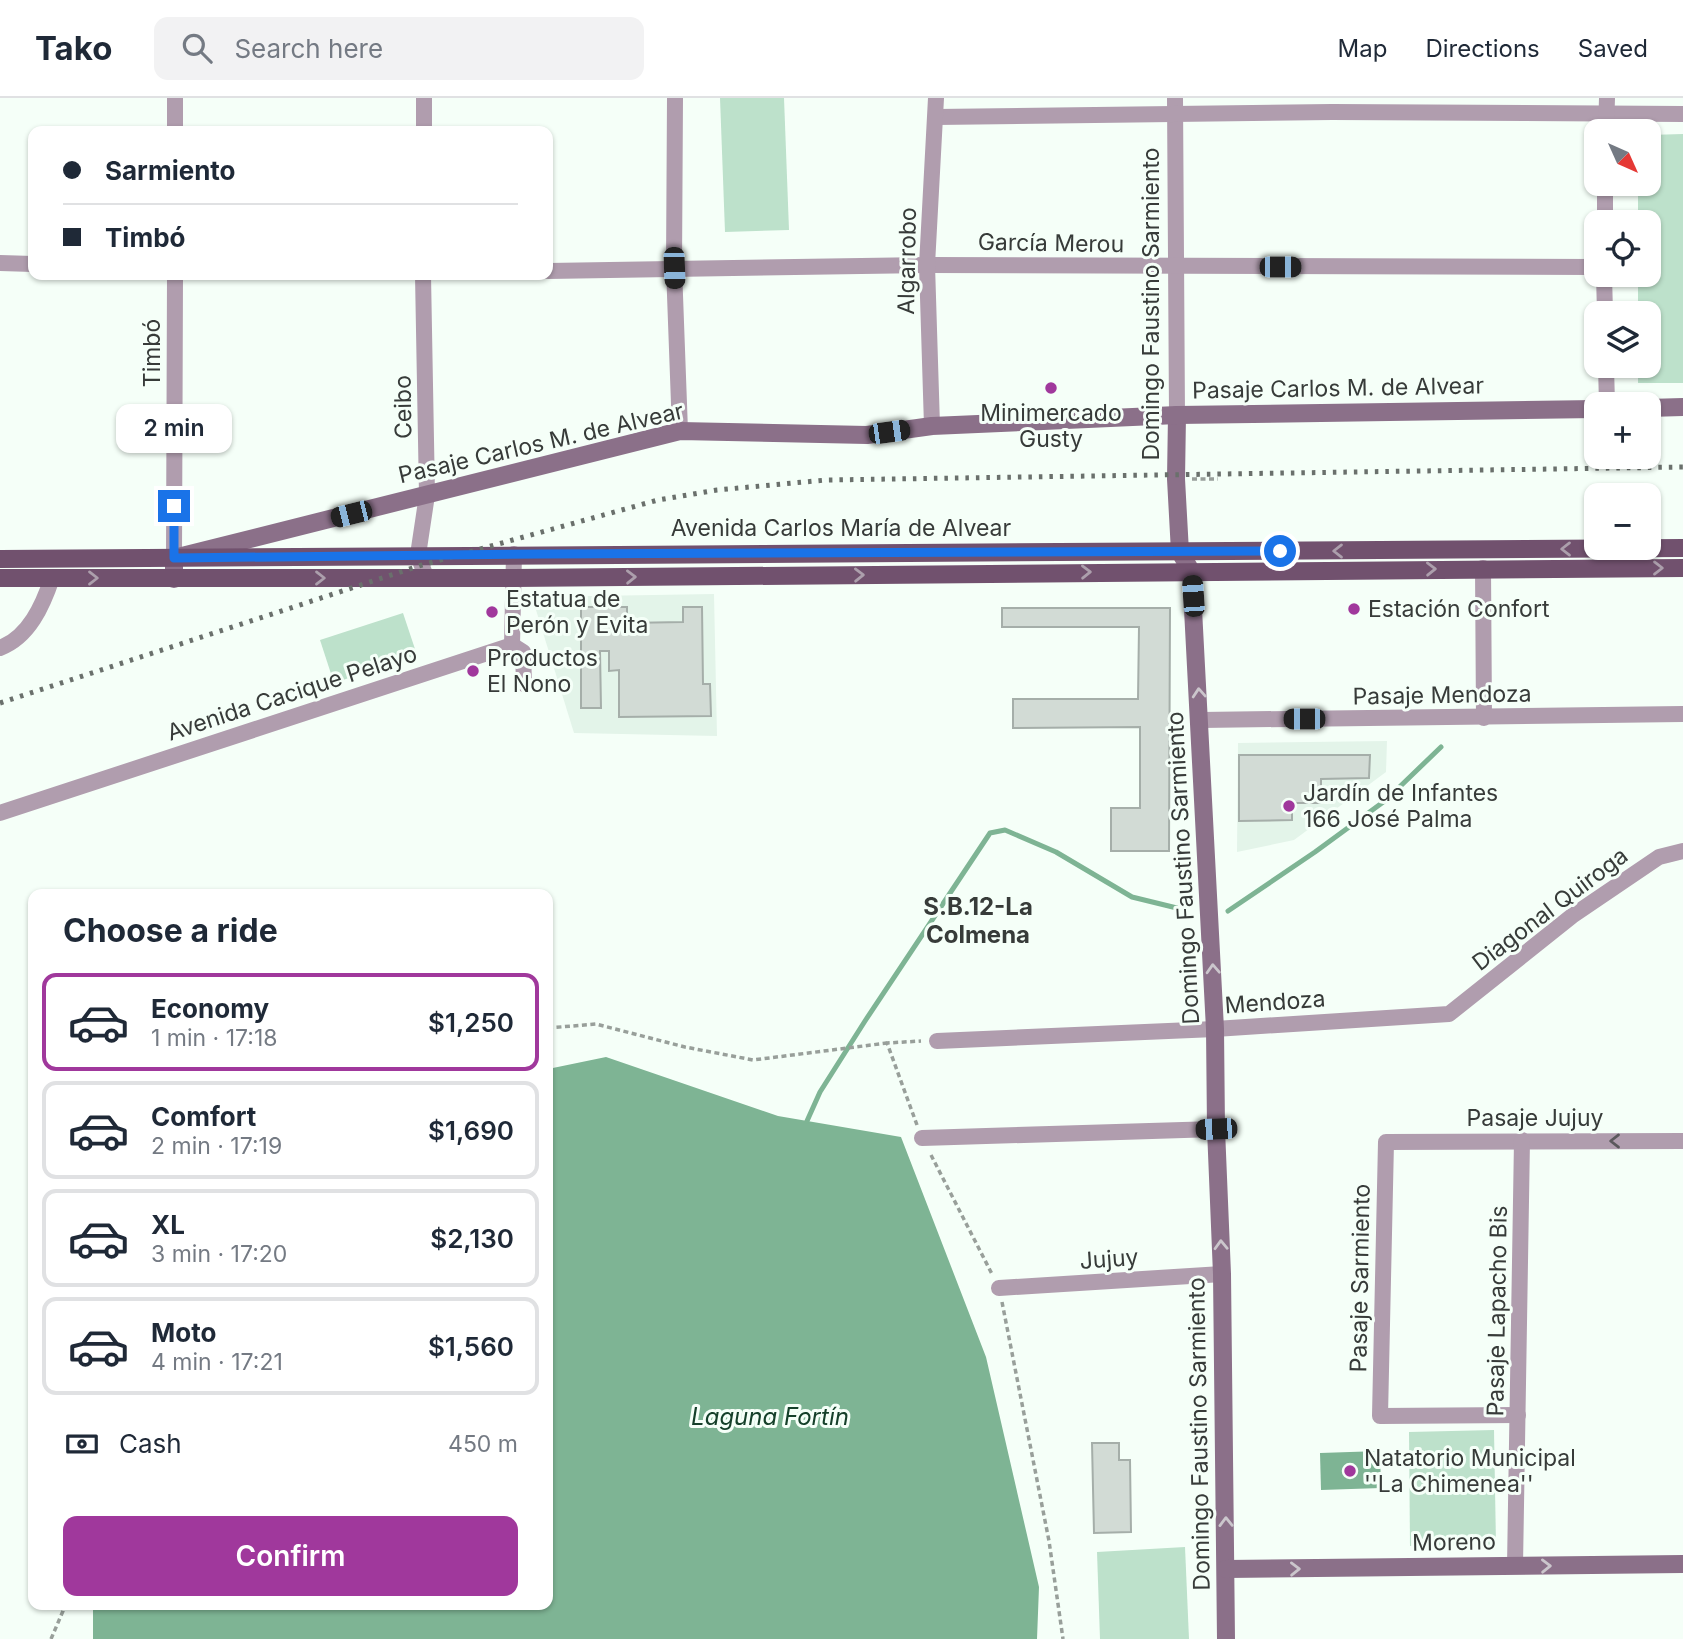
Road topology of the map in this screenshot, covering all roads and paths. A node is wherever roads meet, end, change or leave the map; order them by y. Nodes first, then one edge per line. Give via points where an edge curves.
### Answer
1 (175, 98) edge
2 (424, 98) edge
3 (675, 98) edge
4 (936, 98) edge
5 (1607, 98) edge
6 (1332, 105) edge
7 (1477, 105) edge
8 (1175, 106) edge
9 (1683, 114) edge
10 (936, 117) junction
11 (1606, 119) edge
12 (1640, 119) edge
13 (1584, 120) edge
14 (175, 126) edge
15 (424, 126) edge
16 (0, 263) edge
17 (28, 264) edge
18 (927, 265) junction
19 (1174, 267) junction
20 (1584, 267) edge
21 (674, 268) junction
22 (553, 271) edge
23 (175, 280) edge
24 (423, 280) edge
25 (1683, 407) edge
26 (1661, 408) edge
27 (1584, 409) edge
28 (1177, 415) junction
29 (932, 426) junction
30 (680, 431) junction
31 (1176, 479) junction
32 (1218, 479) dead end
33 (427, 495) junction
34 (1683, 548) edge
35 (1180, 552) junction
36 (513, 554) junction
37 (418, 555) junction
38 (174, 558) junction
39 (0, 559) edge
40 (1483, 568) junction
41 (1683, 568) edge
42 (1191, 571) junction
43 (426, 577) junction
44 (0, 578) edge
45 (52, 578) junction
46 (514, 578) junction
47 (174, 579) junction
48 (512, 645) junction
49 (0, 648) edge
50 (524, 684) dead end
51 (1683, 713) edge
52 (1484, 718) junction
53 (1201, 720) junction
54 (0, 813) edge
55 (1683, 851) edge
56 (1449, 1014) joint
57 (553, 1028) edge
58 (1216, 1029) junction
59 (937, 1041) joint
60 (887, 1043) junction
61 (1216, 1129) junction
62 (922, 1138) junction
63 (1522, 1140) junction
64 (1683, 1141) edge
65 (1386, 1142) joint
66 (1222, 1274) junction
67 (999, 1288) junction
68 (1518, 1415) junction
69 (1683, 1564) edge
70 (1515, 1566) junction
71 (1226, 1569) junction
72 (63, 1610) edge
73 (51, 1639) edge
74 (1063, 1639) edge
75 (1226, 1639) edge

1 - 14 street
2 - 15 street
3 - 21 street
4 - 10 street, Algarrobo
5 - 11 street
6 - 7 street
6 - 8 street
7 - 13 street
8 - 10 street
8 - 19 street, Domingo Faustino Sarmiento
9 - 12 street
10 - 18 street, Algarrobo
16 - 17 street
18 - 19 street, García Merou
18 - 21 street, García Merou
18 - 29 street, Algarrobo
19 - 20 street, García Merou
19 - 28 street, Domingo Faustino Sarmiento
21 - 22 street, García Merou
21 - 30 street
23 - 38 street, Timbó
24 - 33 street, Ceibo
25 - 26 street
27 - 28 street, Pasaje Carlos M. de Alvear
28 - 29 street, Pasaje Carlos M. de Alvear
28 - 31 street, Domingo Faustino Sarmiento
29 - 30 street, Pasaje Carlos M. de Alvear via 867,435
30 - 33 street, Pasaje Carlos M. de Alvear
31 - 32 path
31 - 35 street, Domingo Faustino Sarmiento
33 - 37 street, Ceibo
33 - 38 street, Pasaje Carlos M. de Alvear
34 -> 35 main road, Avenida Carlos María de Alvear
35 - 36 main road, Avenida Carlos María de Alvear
35 - 42 street, Domingo Faustino Sarmiento
36 - 37 main road, Avenida Carlos María de Alvear
36 - 46 street
37 - 38 main road, Avenida Carlos María de Alvear
37 - 43 street, Ceibo
38 - 39 main road, Avenida Carlos María de Alvear
38 - 47 street
40 -> 41 main road, Avenida Carlos María de Alvear
42 -> 40 main road, Avenida Carlos María de Alvear
40 - 52 street
46 -> 42 main road, Avenida Carlos María de Alvear
53 -> 42 street, Domingo Faustino Sarmiento
43 - 46 main road, Avenida Carlos María de Alvear
47 -> 43 main road, Avenida Carlos María de Alvear
44 - 45 main road, Avenida Carlos María de Alvear
45 -> 47 main road, Avenida Carlos María de Alvear
45 - 49 street via 42,607 24,630
46 - 48 street
48 - 50 street via 523,652
48 - 54 street, Avenida Cacique Pelayo
51 - 52 street, Pasaje Mendoza
52 - 53 street, Pasaje Mendoza
58 -> 53 street, Domingo Faustino Sarmiento
55 - 56 street, Diagonal Quiroga via 1659,857 1573,916
56 - 58 street, Mendoza
57 - 60 path via 596,1024 753,1060
58 - 59 street, Mendoza
58 - 61 street, Domingo Faustino Sarmiento
59 - 60 path
60 - 62 path
61 - 62 street
66 -> 61 street, Domingo Faustino Sarmiento
62 - 67 path
64 -> 63 street, Pasaje Jujuy
63 - 65 street, Pasaje Jujuy
63 - 68 street, Pasaje Lapacho Bis
65 - 68 street, Pasaje Sarmiento via 1380,1416
66 - 67 street, Jujuy
71 -> 66 street, Domingo Faustino Sarmiento
67 - 74 path via 1049,1541
68 - 70 street, Pasaje Lapacho Bis
70 -> 69 street, Moreno
71 -> 70 street, Moreno
71 - 75 street, Domingo Faustino Sarmiento
72 - 73 path

